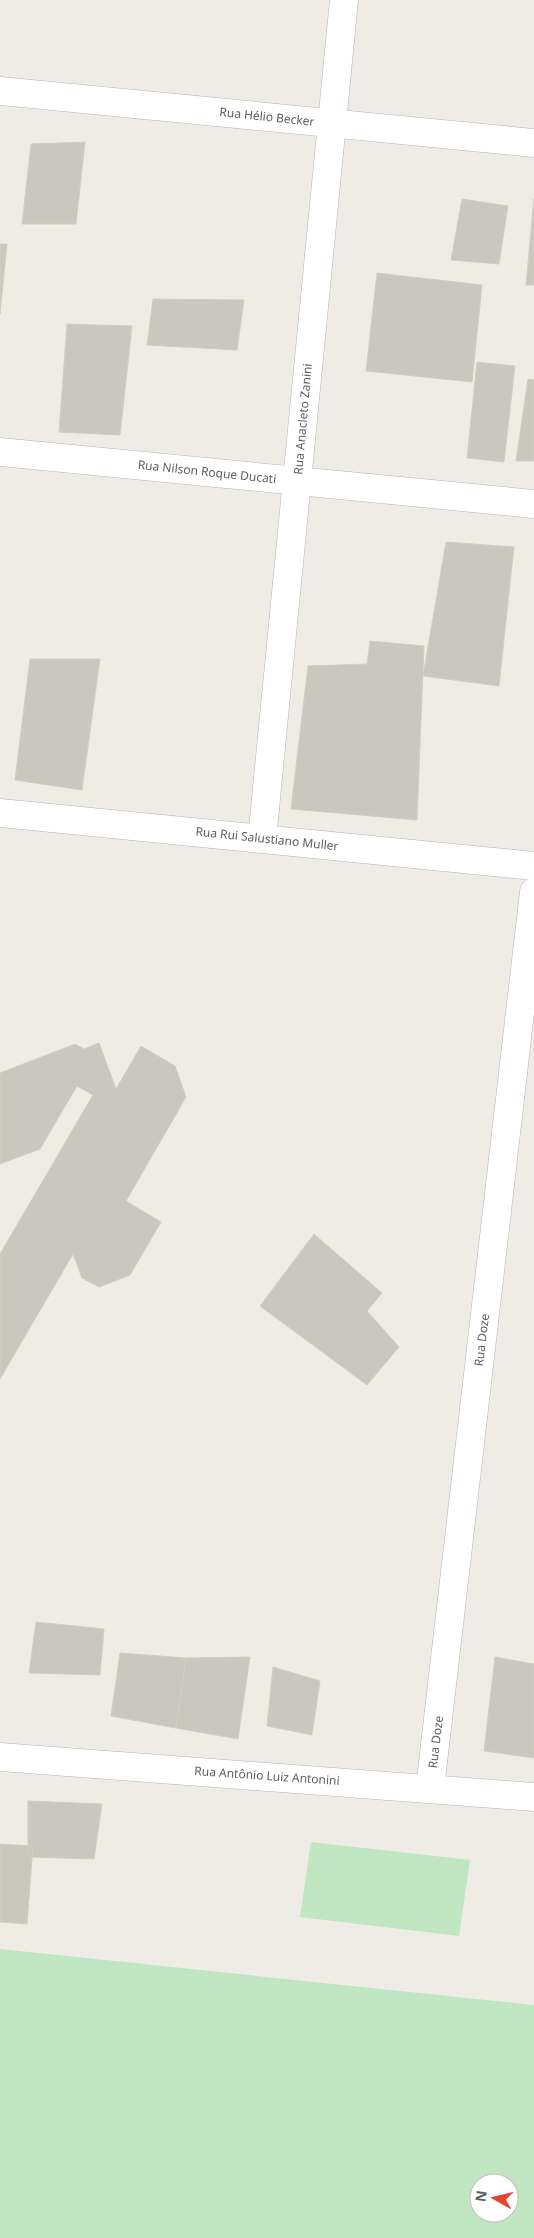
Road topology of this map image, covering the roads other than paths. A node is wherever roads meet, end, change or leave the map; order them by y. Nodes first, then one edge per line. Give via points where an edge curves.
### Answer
1 (344, 0) edge
2 (0, 91) edge
3 (332, 124) junction
4 (534, 143) edge
5 (0, 452) edge
6 (297, 481) junction
7 (534, 504) edge
8 (0, 813) edge
9 (262, 839) junction
10 (534, 866) edge
11 (534, 892) edge
12 (0, 1757) edge
13 (430, 1788) junction
14 (534, 1797) edge

1 - 3 street, Rua Anacleto Zanini
2 - 3 street, Rua Hélio Becker
3 - 4 street, Rua Hélio Becker
3 - 6 street, Rua Anacleto Zanini
5 - 6 street, Rua Nilson Roque Ducati
6 - 7 street, Rua Nilson Roque Ducati
6 - 9 street, Rua Anacleto Zanini
8 - 9 street, Rua Rui Salustiano Muller
9 - 10 street, Rua Rui Salustiano Muller
11 - 13 street, Rua Doze
12 - 13 street, Rua Antônio Luiz Antonini
13 - 14 street, Rua Antônio Luiz Antonini

